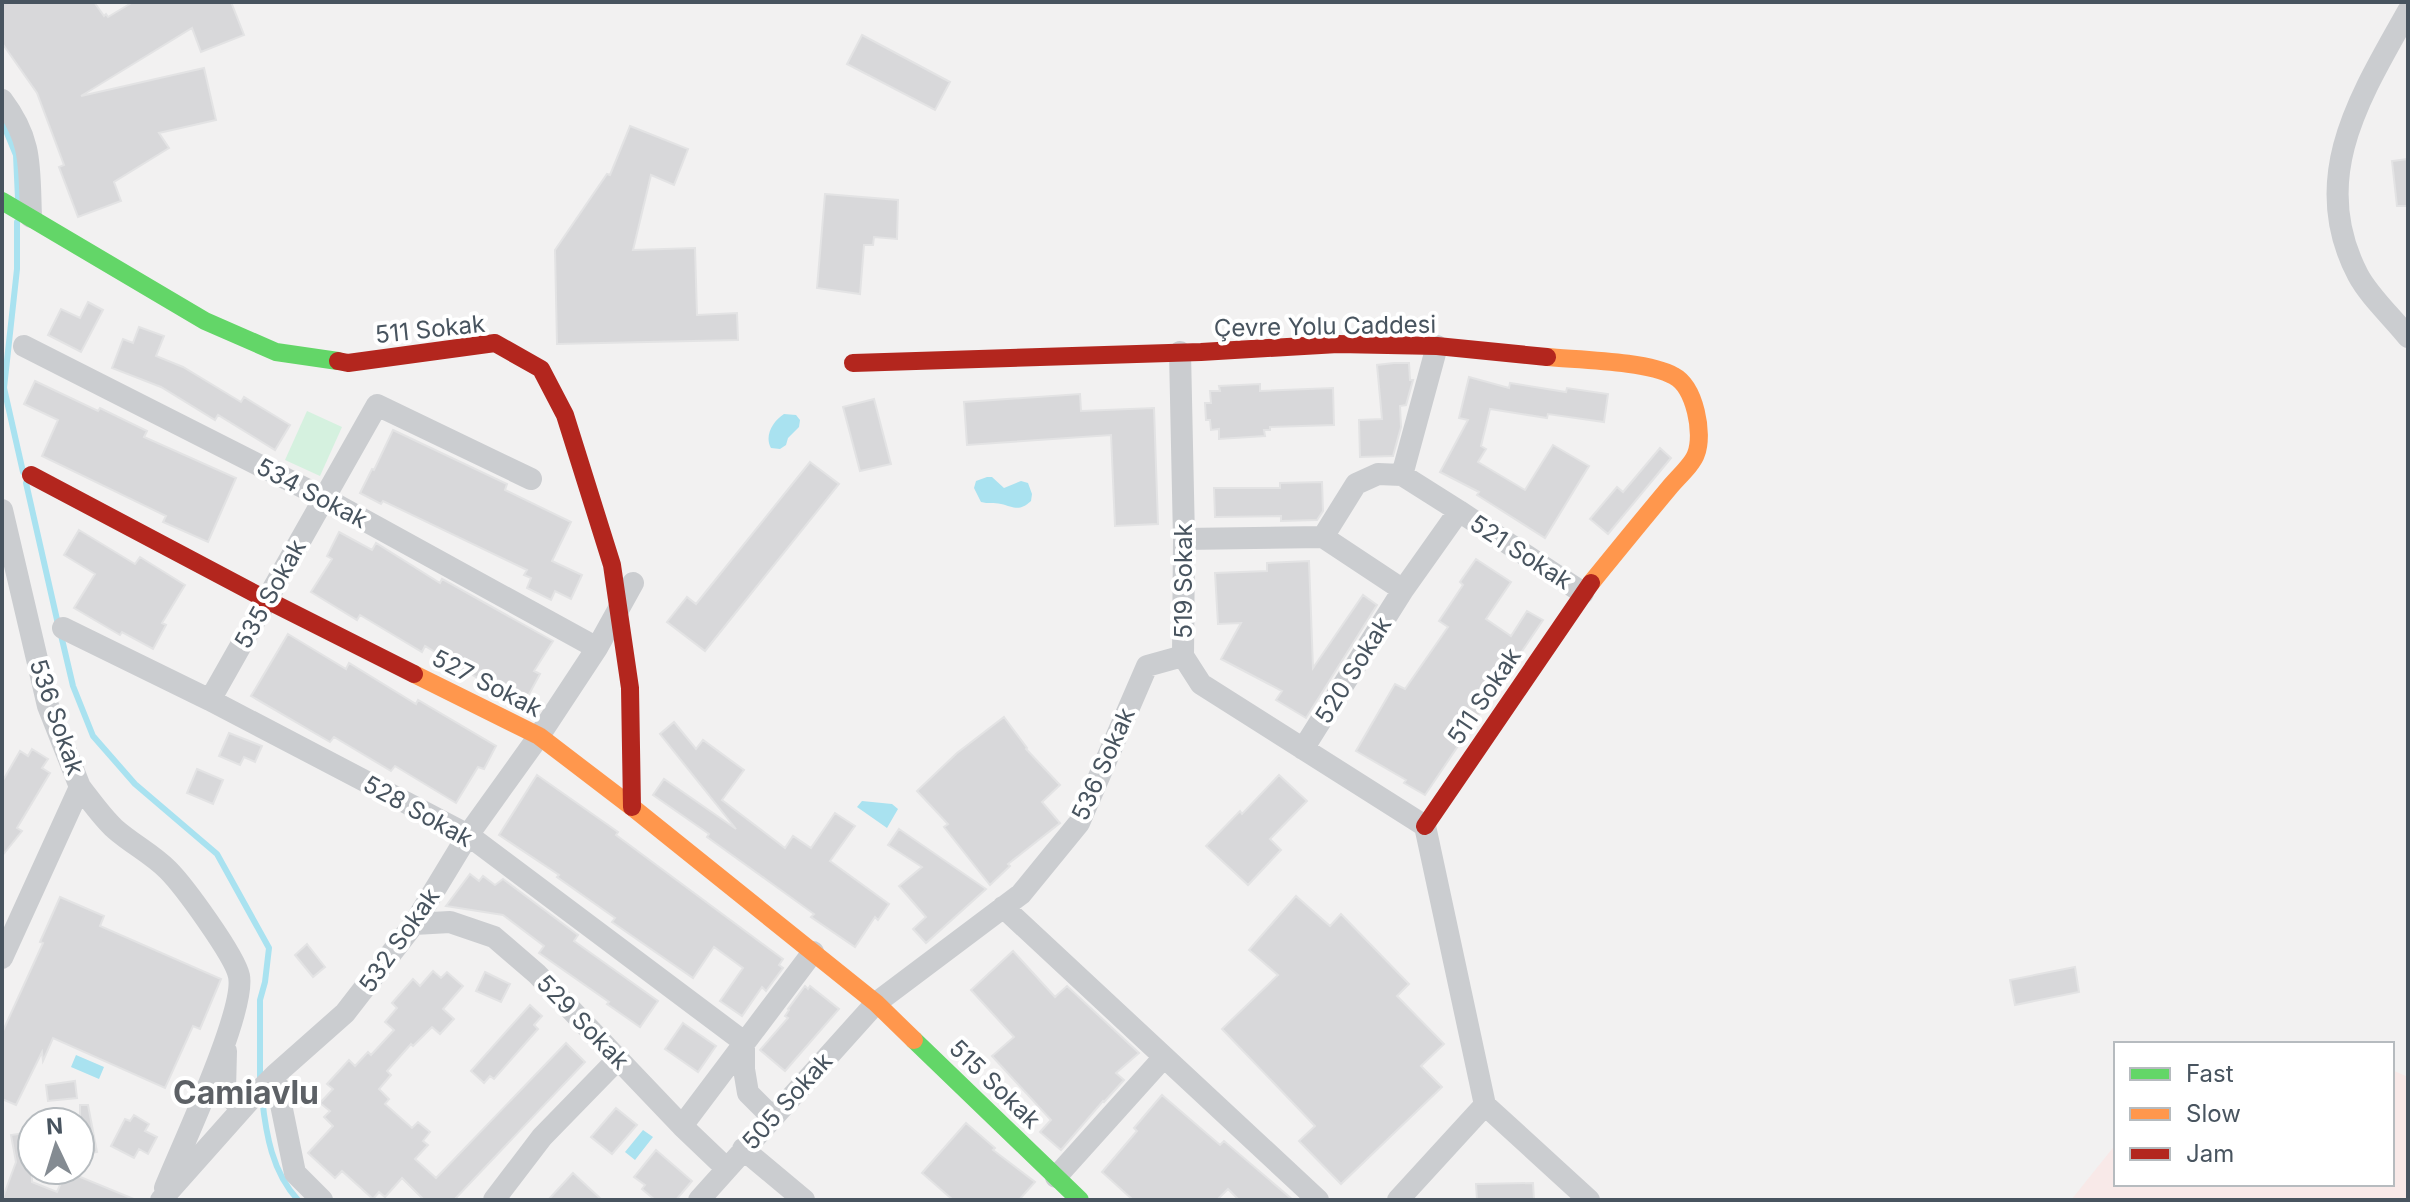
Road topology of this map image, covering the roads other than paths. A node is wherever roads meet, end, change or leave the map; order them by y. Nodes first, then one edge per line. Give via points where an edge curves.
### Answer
1 (2408, 11) edge
2 (2, 100) edge
3 (17, 209) edge
4 (2408, 337) edge
5 (24, 346) dead end
6 (1437, 346) junction
7 (1180, 352) junction
8 (853, 363) dead end
9 (31, 475) dead end
10 (1402, 475) junction
11 (531, 479) dead end
12 (324, 498) junction
13 (2, 510) edge
14 (1459, 511) junction
15 (1323, 537) junction
16 (1184, 539) junction
17 (633, 583) dead end
18 (1403, 590) junction
19 (1583, 593) junction
20 (267, 600) junction
21 (618, 609) junction
22 (63, 628) dead end
23 (597, 648) junction
24 (1183, 656) junction
25 (210, 700) junction
26 (539, 736) junction
27 (1303, 749) junction
28 (80, 787) junction
29 (632, 807) junction
30 (1425, 826) junction
31 (468, 835) junction
32 (1003, 907) junction
33 (414, 924) junction
34 (813, 952) junction
35 (2, 958) edge
36 (876, 1003) junction
37 (227, 1034) junction
38 (744, 1042) junction
39 (1164, 1057) junction
40 (618, 1059) junction
41 (275, 1075) junction
42 (250, 1100) junction
43 (1485, 1105) junction
44 (772, 1117) junction
45 (682, 1126) junction
46 (743, 1149) junction
47 (726, 1168) junction
48 (1056, 1177) junction
49 (160, 1200) edge
50 (322, 1200) edge
51 (494, 1200) edge
52 (699, 1200) edge
53 (804, 1200) edge
54 (1080, 1200) edge
55 (1318, 1200) edge
56 (1398, 1200) edge
57 (1589, 1200) edge

1 - 4 street via 2361,96 2342,147 2336,197 2342,236 2359,277
2 - 3 street via 28,148
3 - 21 street, 511 Sokak via 205,321 276,352 348,363 495,343 541,369 565,415 612,565
5 - 12 street, 534 Sokak
6 - 7 street, Çevre Yolu Caddesi via 1338,344
6 - 10 street
6 - 19 street, Çevre Yolu Caddesi via 1648,367 1677,377 1693,396 1696,455
7 - 8 street, Çevre Yolu Caddesi
7 - 16 street, 519 Sokak
9 - 20 street, 527 Sokak
10 - 14 street, 521 Sokak
10 - 15 street via 1378,474 1356,484
11 - 12 street, 535 Sokak via 377,405
12 - 20 street, 535 Sokak
12 - 23 street, 534 Sokak
13 - 28 street, 536 Sokak via 48,706
14 - 18 street, 520 Sokak
14 - 19 street, 521 Sokak
15 - 16 street
15 - 18 street
16 - 24 street, 519 Sokak
17 - 21 street, 532 Sokak
18 - 27 street, 520 Sokak
19 - 30 street, 511 Sokak
20 - 25 street, 535 Sokak
20 - 26 street, 527 Sokak
21 - 23 street, 532 Sokak
21 - 29 street, 511 Sokak via 630,688
22 - 25 street, 528 Sokak
23 - 26 street, 532 Sokak
24 - 27 street, 519 Sokak via 1201,684
24 - 32 street, 536 Sokak via 1147,666 1079,823 1021,894
25 - 31 street, 528 Sokak
26 - 29 street, 527 Sokak
26 - 31 street, 532 Sokak
27 - 30 street, 519 Sokak
28 - 35 street, 536 Sokak
28 - 37 street via 114,828 169,871 216,934 239,975
29 - 34 street, 527 Sokak
30 - 43 street
31 - 33 street, 532 Sokak
31 - 38 street, 528 Sokak
32 - 36 street, 536 Sokak
32 - 39 street
33 - 40 street, 529 Sokak via 450,922 494,937
33 - 41 street, 532 Sokak via 345,1013
34 - 36 street, 527 Sokak
34 - 38 street
36 - 44 street, 505 Sokak
36 - 48 street, 515 Sokak
37 - 42 street via 225,1090 235,1102
37 - 49 street
38 - 44 street via 748,1093
38 - 45 street
39 - 48 street
39 - 55 street
40 - 45 street, 529 Sokak
40 - 51 street via 542,1137
41 - 42 street, 532 Sokak
41 - 50 street via 295,1173
42 - 49 street, 532 Sokak
43 - 56 street
43 - 57 street
44 - 46 street, 505 Sokak
45 - 47 street, 529 Sokak
46 - 47 street, 505 Sokak
46 - 53 street
47 - 52 street, 505 Sokak
48 - 54 street, 515 Sokak

